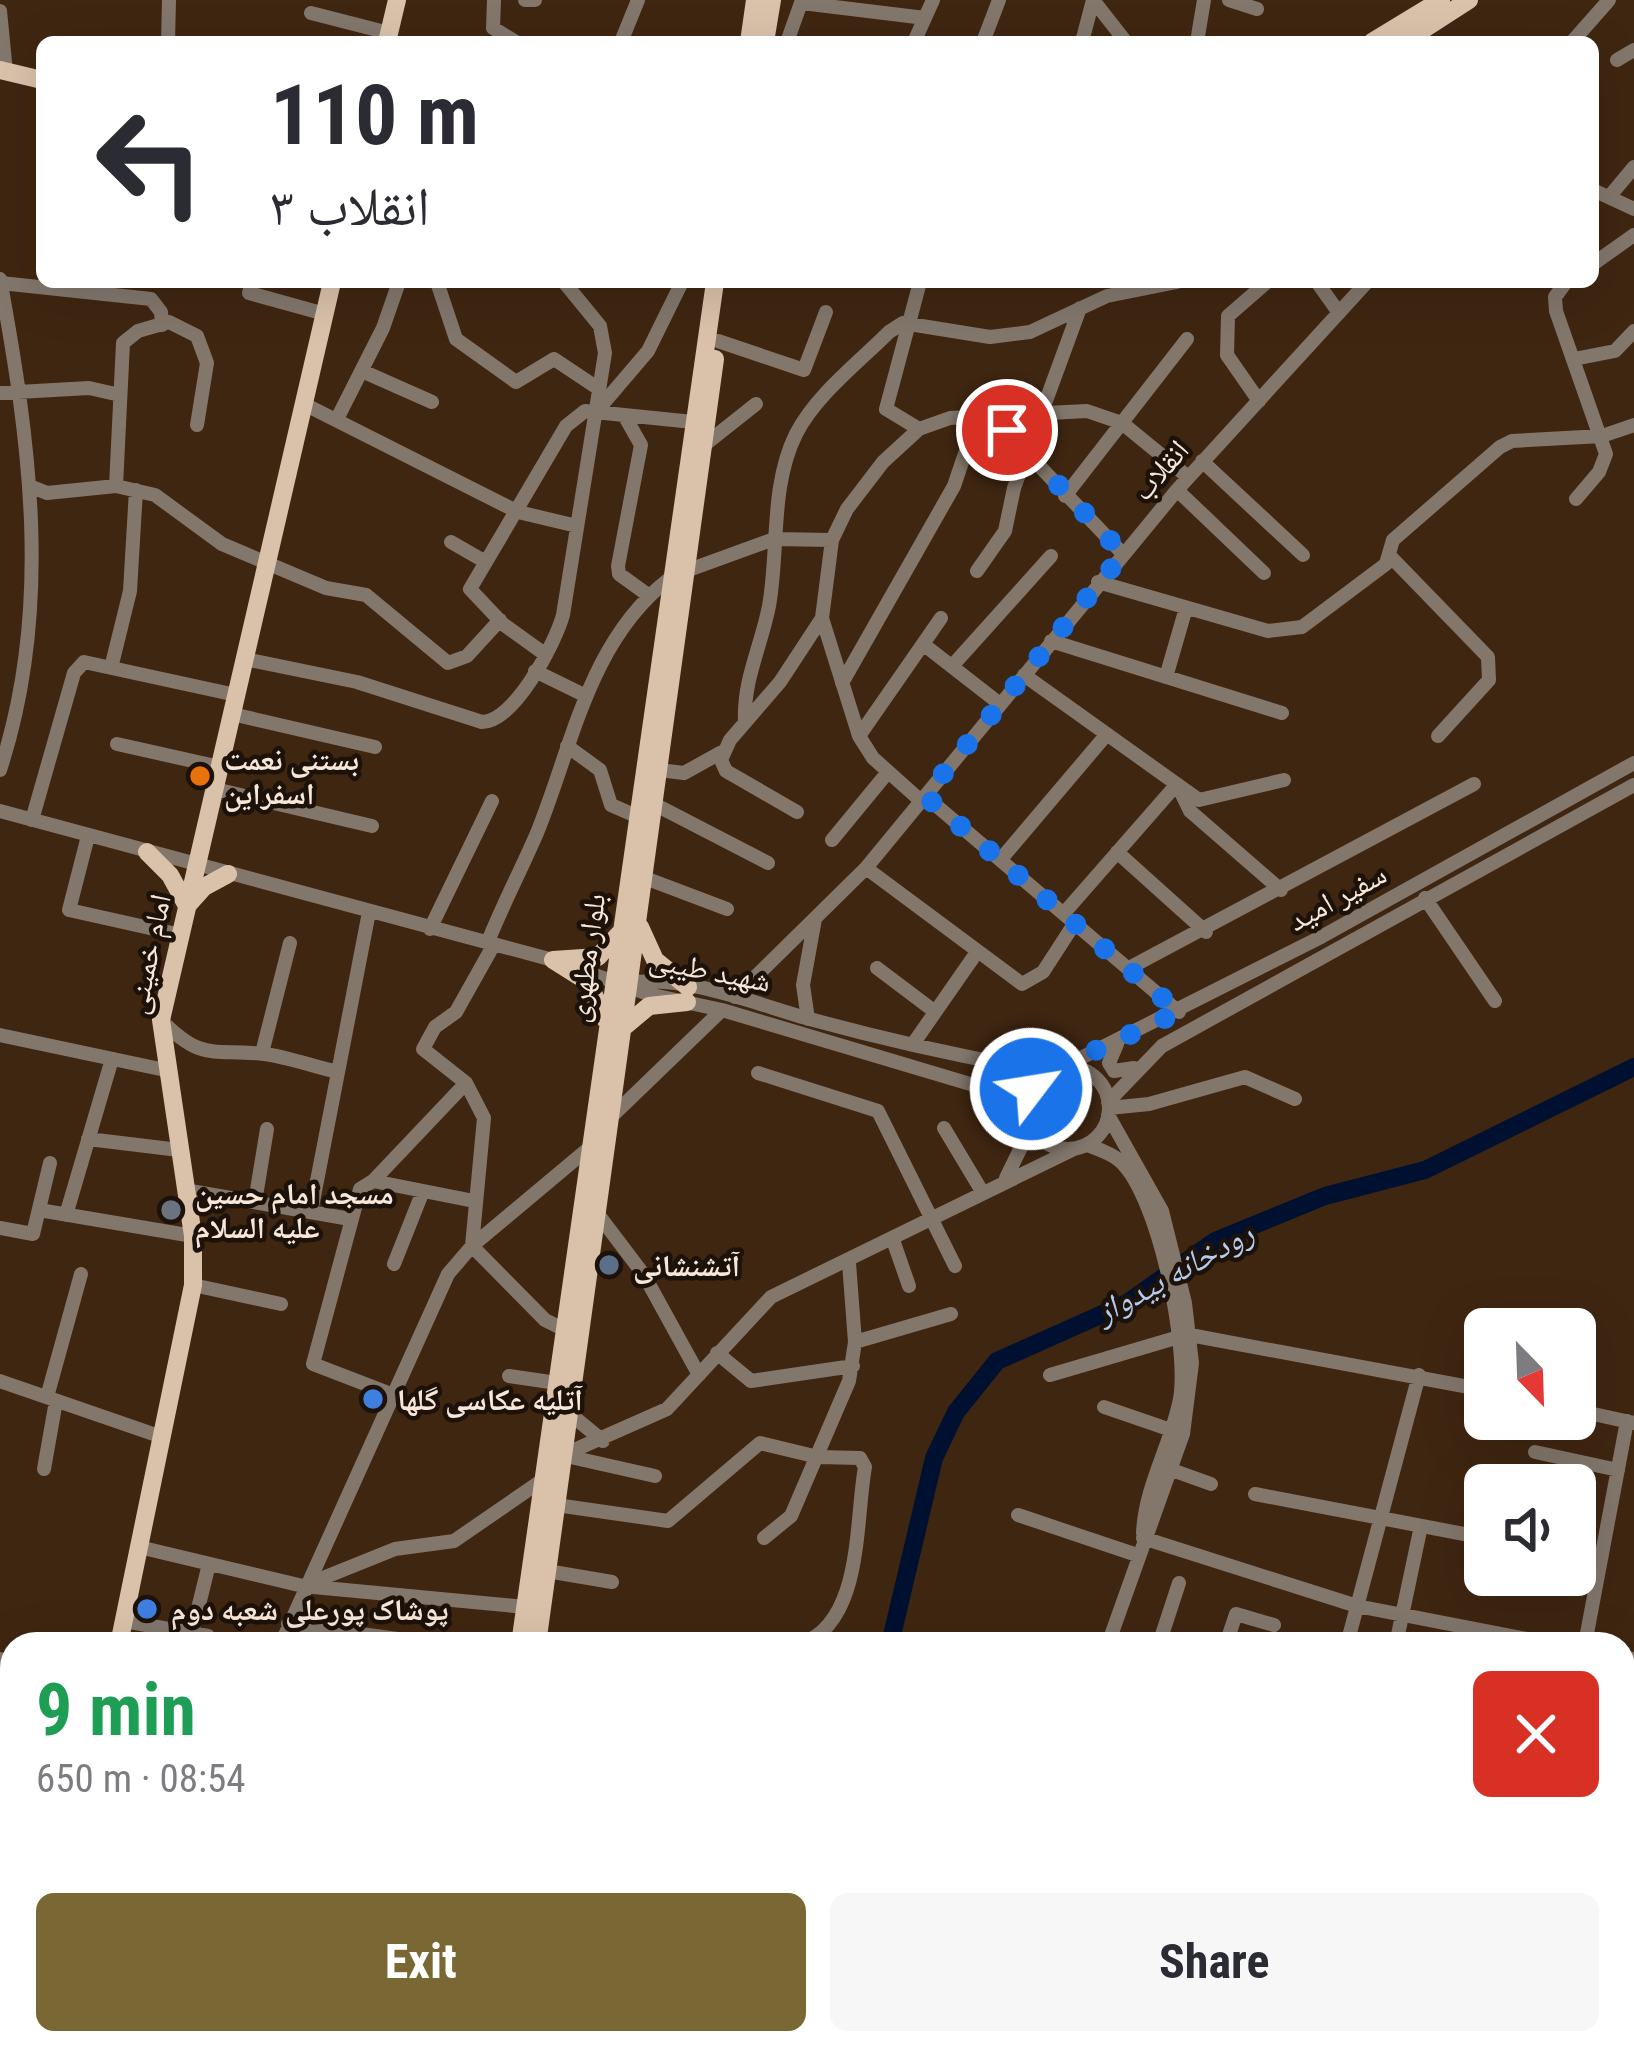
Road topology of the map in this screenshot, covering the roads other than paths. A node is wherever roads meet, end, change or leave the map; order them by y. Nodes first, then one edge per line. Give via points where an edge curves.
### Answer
1 (170, 0) edge
2 (397, 0) edge
3 (494, 0) edge
4 (526, 0) edge
5 (535, 0) edge
6 (638, 0) edge
7 (755, 0) edge
8 (772, 0) edge
9 (933, 0) edge
10 (999, 0) edge
11 (1093, 0) edge
12 (1204, 0) edge
13 (1229, 0) edge
14 (1441, 0) edge
15 (1469, 0) edge
16 (1609, 0) edge
17 (802, 1) edge
18 (1257, 9) dead end
19 (0, 11) edge
20 (311, 13) dead end
21 (925, 19) junction
22 (168, 36) edge
23 (382, 36) edge
24 (388, 36) edge
25 (507, 36) edge
26 (624, 36) edge
27 (750, 36) edge
28 (766, 36) edge
29 (790, 36) edge
30 (917, 36) edge
31 (985, 36) edge
32 (1084, 36) edge
33 (1121, 36) edge
34 (1198, 36) edge
35 (1382, 36) edge
36 (1413, 36) edge
37 (1577, 36) edge
38 (1634, 50) edge
39 (1617, 60) dead end
40 (3, 71) edge
41 (36, 79) edge
42 (1634, 167) edge
43 (1599, 192) edge
44 (1610, 197) junction
45 (1634, 208) edge
46 (1634, 235) edge
47 (1599, 260) edge
48 (0, 281) edge
49 (36, 283) edge
50 (95, 288) edge
51 (251, 288) edge
52 (331, 288) edge
53 (397, 288) edge
54 (439, 288) edge
55 (568, 288) edge
56 (679, 288) edge
57 (714, 288) edge
58 (725, 288) edge
59 (919, 288) edge
60 (1138, 288) edge
61 (1261, 288) edge
62 (1321, 288) edge
63 (1361, 288) edge
64 (1562, 288) edge
65 (1080, 308) junction
66 (826, 312) dead end
67 (1339, 313) junction
68 (325, 314) junction
69 (913, 324) junction
70 (162, 326) junction
71 (1634, 331) edge
72 (1187, 339) dead end
73 (718, 341) junction
74 (1574, 359) junction
75 (362, 371) junction
76 (599, 389) junction
77 (20, 392) junction
78 (0, 393) edge
79 (121, 395) junction
80 (1259, 401) junction
81 (432, 402) dead end
82 (304, 404) junction
83 (756, 404) dead end
84 (595, 412) junction
85 (984, 414) junction
86 (623, 415) junction
87 (1042, 416) junction
88 (337, 419) junction
89 (693, 422) junction
90 (1122, 423) junction
91 (197, 425) dead end
92 (1634, 425) edge
93 (919, 429) junction
94 (1602, 436) junction
95 (703, 446) junction
96 (1028, 458) junction
97 (1202, 461) junction
98 (1189, 477) junction
99 (116, 486) junction
100 (32, 487) junction
101 (136, 490) junction
102 (1177, 490) junction
103 (1065, 496) junction
104 (1576, 500) dead end
105 (518, 512) junction
106 (577, 526) junction
107 (774, 539) junction
108 (832, 540) junction
109 (451, 542) dead end
110 (1123, 554) junction
111 (1051, 556) dead end
112 (1303, 556) dead end
113 (1390, 556) junction
114 (484, 561) junction
115 (267, 562) junction
116 (976, 571) dead end
117 (1264, 573) dead end
118 (677, 575) junction
119 (1099, 582) junction
120 (648, 595) junction
121 (1186, 608) junction
122 (822, 618) junction
123 (941, 618) dead end
124 (500, 620) junction
125 (1051, 641) junction
126 (923, 644) junction
127 (546, 655) junction
128 (245, 659) junction
129 (112, 664) junction
130 (953, 665) junction
131 (535, 671) junction
132 (1024, 675) junction
133 (1166, 677) junction
134 (842, 683) junction
135 (584, 694) junction
136 (1000, 704) junction
137 (234, 705) junction
138 (1282, 713) dead end
139 (745, 722) junction
140 (1107, 734) junction
141 (859, 736) junction
142 (1438, 736) dead end
143 (117, 744) dead end
144 (567, 746) junction
145 (376, 747) dead end
146 (722, 752) junction
147 (1634, 764) edge
148 (220, 767) junction
149 (0, 770) edge
150 (659, 770) junction
151 (888, 772) junction
152 (1284, 780) dead end
153 (1177, 784) junction
154 (1474, 784) dead end
155 (1634, 785) edge
156 (215, 789) junction
157 (923, 799) junction
158 (493, 802) dead end
159 (655, 804) junction
160 (0, 811) edge
161 (797, 812) dead end
162 (634, 815) junction
163 (32, 820) junction
164 (372, 826) dead end
165 (88, 836) junction
166 (832, 840) dead end
167 (147, 852) junction
168 (1117, 852) junction
169 (1001, 859) junction
170 (768, 863) dead end
171 (197, 866) junction
172 (866, 868) junction
173 (227, 874) junction
174 (645, 878) junction
175 (1281, 890) junction
176 (1425, 898) junction
177 (188, 906) junction
178 (727, 910) dead end
179 (369, 912) junction
180 (1071, 916) junction
181 (815, 919) junction
182 (631, 922) junction
183 (430, 928) junction
184 (1206, 932) junction
185 (181, 935) junction
186 (290, 943) dead end
187 (490, 945) junction
188 (977, 952) junction
189 (553, 960) junction
190 (1131, 967) junction
191 (877, 968) dead end
192 (620, 980) junction
193 (687, 994) junction
194 (735, 997) junction
195 (1495, 1001) dead end
196 (722, 1010) junction
197 (934, 1011) junction
198 (1179, 1012) junction
199 (808, 1018) junction
200 (161, 1020) junction
201 (612, 1029) junction
202 (0, 1035) edge
203 (913, 1044) junction
204 (1117, 1044) junction
205 (262, 1053) junction
206 (112, 1059) junction
207 (979, 1059) junction
208 (1134, 1069) junction
209 (165, 1070) junction
210 (1055, 1070) junction
211 (338, 1072) junction
212 (758, 1072) dead end
213 (466, 1082) junction
214 (976, 1085) junction
215 (1295, 1099) dead end
216 (1027, 1100) junction
217 (1108, 1108) junction
218 (609, 1119) junction
219 (1031, 1127) junction
220 (944, 1128) dead end
221 (267, 1129) dead end
222 (88, 1139) junction
223 (1080, 1147) junction
224 (589, 1148) junction
225 (178, 1150) junction
226 (50, 1163) dead end
227 (373, 1181) junction
228 (1003, 1183) junction
229 (185, 1190) junction
230 (423, 1191) junction
231 (983, 1193) junction
232 (474, 1201) junction
233 (255, 1202) junction
234 (39, 1210) junction
235 (311, 1212) junction
236 (597, 1213) junction
237 (66, 1215) junction
238 (935, 1218) junction
239 (350, 1220) junction
240 (0, 1228) edge
241 (193, 1236) junction
242 (893, 1240) junction
243 (472, 1246) junction
244 (1168, 1256) junction
245 (849, 1263) junction
246 (394, 1264) dead end
247 (955, 1266) dead end
248 (81, 1274) dead end
249 (580, 1281) junction
250 (193, 1285) junction
251 (910, 1286) dead end
252 (281, 1304) dead end
253 (951, 1314) dead end
254 (565, 1330) junction
255 (1185, 1336) junction
256 (855, 1342) junction
257 (717, 1353) junction
258 (853, 1366) junction
259 (699, 1375) junction
260 (1050, 1375) dead end
261 (1419, 1375) junction
262 (509, 1376) dead end
263 (557, 1383) junction
264 (1464, 1385) edge
265 (3, 1388) edge
266 (391, 1394) junction
267 (52, 1399) junction
268 (1104, 1407) dead end
269 (569, 1413) junction
270 (1596, 1415) edge
271 (1630, 1422) edge
272 (1171, 1430) junction
273 (162, 1437) junction
274 (603, 1441) junction
275 (1534, 1452) dead end
276 (563, 1455) junction
277 (818, 1456) junction
278 (44, 1469) dead end
279 (1172, 1470) junction
280 (1618, 1470) junction
281 (655, 1476) dead end
282 (544, 1479) junction
283 (1211, 1484) dead end
284 (1256, 1494) dead end
285 (556, 1505) junction
286 (1018, 1514) dead end
287 (1380, 1519) junction
288 (1421, 1526) junction
289 (1464, 1534) edge
290 (764, 1538) dead end
291 (1143, 1538) junction
292 (139, 1547) junction
293 (1137, 1555) junction
294 (1596, 1558) edge
295 (1601, 1559) junction
296 (209, 1564) junction
297 (547, 1570) junction
298 (612, 1582) dead end
299 (1179, 1583) dead end
300 (303, 1586) junction
301 (525, 1606) junction
302 (1357, 1606) junction
303 (1402, 1615) junction
304 (124, 1621) junction
305 (288, 1624) junction
306 (1274, 1625) dead end
307 (122, 1632) edge
308 (184, 1632) edge
309 (200, 1632) edge
310 (285, 1632) edge
311 (346, 1632) edge
312 (523, 1632) edge
313 (526, 1632) edge
314 (826, 1632) edge
315 (1113, 1632) edge
316 (1163, 1632) edge
317 (1230, 1632) edge
318 (1350, 1632) edge
319 (1398, 1632) edge
320 (1491, 1632) edge
321 (1587, 1632) edge

1 - 22 street
2 - 24 main road
3 - 25 street via 494,28
4 - 5 street
6 - 26 street
7 - 27 main road
8 - 28 main road
9 - 21 street
10 - 31 street
11 - 32 street
11 - 33 street
12 - 34 street
13 - 18 street
14 - 35 main road
15 - 36 main road
16 - 37 street
17 - 21 street
17 - 29 street
19 - 40 street
20 - 23 street
21 - 30 street
38 - 39 street
40 - 41 main road
42 - 44 street
43 - 44 street
44 - 45 street
46 - 47 street
48 - 49 street
48 - 77 street
50 - 70 street via 152,299
51 - 68 street
52 - 68 main road, امام خمینی
53 - 75 street
54 - 76 street via 456,339 516,382 554,359
55 - 76 street via 604,338
56 - 84 street via 647,351
57 - 89 main road, بلوار مطهری
58 - 73 main road, بلوار مطهری
59 - 69 street
60 - 65 street
61 - 80 street via 1228,316 1227,356
62 - 67 street
63 - 67 street, انقلاب
64 - 74 street via 1555,297
65 - 69 street via 1030,332 990,338
65 - 87 street
66 - 73 street via 804,370
67 - 80 street, انقلاب
68 - 82 main road, امام خمینی
69 - 93 street via 886,409
69 - 107 street via 889,332 805,420 789,455
70 - 79 street via 123,343
70 - 91 street via 189,330 202,344 207,363
71 - 74 street via 1615,351
72 - 90 street
73 - 95 main road, بلوار مطهری
74 - 94 street
75 - 81 street
75 - 88 street
76 - 84 street
77 - 78 street
77 - 79 street via 89,388
77 - 100 street
79 - 99 street
80 - 97 street, انقلاب
82 - 88 street
82 - 115 main road, امام خمینی
83 - 95 street
84 - 86 street
84 - 105 street via 580,412 566,426
84 - 106 street
85 - 87 street
85 - 93 street
85 - 96 street
85 - 134 street via 954,486
86 - 89 street
86 - 120 street via 641,445 619,574
87 - 90 street via 1087,412
87 - 96 street
88 - 105 street
89 - 118 main road, بلوار مطهری
90 - 98 street
90 - 103 street
92 - 94 street
93 - 108 street via 883,462
94 - 104 street via 1604,462
94 - 113 street via 1500,447 1393,540
95 - 118 main road, بلوار مطهری
96 - 103 street
96 - 116 street via 1001,542
97 - 98 street, انقلاب
97 - 112 street
98 - 102 street, انقلاب
99 - 100 street via 47,493
99 - 101 street
100 - 149 street via 28,667
101 - 115 street
101 - 129 street via 130,591
102 - 110 street, انقلاب
102 - 117 street
103 - 110 street
105 - 106 street
105 - 114 street
106 - 127 street via 563,615
107 - 108 street
107 - 118 street
107 - 139 street via 769,610 744,691
108 - 122 street
109 - 114 street
110 - 119 street, انقلاب
111 - 130 street
113 - 121 street via 1288,631
113 - 142 street via 1492,669
114 - 124 street via 471,592
115 - 124 street via 326,588 366,595 448,663 467,656
115 - 128 main road, امام خمینی
118 - 120 street
118 - 150 main road, بلوار مطهری
118 - 162 main road, بلوار مطهری
119 - 121 street
119 - 125 street, انقلاب
120 - 135 street
121 - 133 street
122 - 134 street
122 - 139 street
123 - 126 street
124 - 127 street
125 - 132 street, انقلاب
125 - 133 street
126 - 130 street
126 - 141 street
127 - 131 street
128 - 131 street via 492,722
128 - 137 main road, امام خمینی
129 - 137 street
129 - 163 street via 84,662 74,673
130 - 136 street
131 - 135 street
132 - 136 street, انقلاب
132 - 140 street
133 - 138 street
134 - 141 street
135 - 144 street
136 - 157 street, انقلاب
137 - 145 street
137 - 148 main road, امام خمینی
139 - 146 street
140 - 153 street
140 - 169 street
141 - 151 street
143 - 148 street
144 - 162 street via 600,770 611,805
144 - 187 street
146 - 150 street via 684,773
146 - 161 street via 726,771
147 - 198 street, سفیر امید
148 - 156 main road, امام خمینی
150 - 159 main road, بلوار مطهری
151 - 157 street
151 - 166 street
152 - 153 street via 1199,800
153 - 168 street
153 - 175 street via 1190,811
154 - 175 street
155 - 176 street, سفیر امید
156 - 164 street
156 - 171 main road, امام خمینی
157 - 169 street
157 - 172 street, انقلاب
158 - 183 street
159 - 170 street
159 - 174 main road, بلوار مطهری
160 - 163 street, شهید طیبی
162 - 182 main road, بلوار مطهری
163 - 165 street, شهید طیبی
165 - 167 street, شهید طیبی
165 - 185 street via 69,910
167 - 171 street, شهید طیبی
167 - 177 main road
168 - 180 street
168 - 184 street
169 - 180 street
171 - 173 street, شهید طیبی
171 - 177 main road, امام خمینی
172 - 181 street, انقلاب
172 - 188 street
173 - 177 main road
173 - 179 street, شهید طیبی
174 - 178 street
174 - 182 main road, بلوار مطهری
175 - 184 street
176 - 195 street
176 - 208 street, سفیر امید via 1203,1021
177 - 185 main road, امام خمینی
179 - 183 street, شهید طیبی
179 - 211 street
180 - 188 street via 1029,983
180 - 190 street
181 - 194 street, انقلاب
181 - 199 street via 803,985
182 - 189 main road via 598,957
182 - 192 main road, بلوار مطهری
182 - 193 main road
183 - 187 street, شهید طیبی
184 - 190 street
185 - 200 main road, امام خمینی
186 - 205 street
187 - 189 street, شهید طیبی
187 - 213 street via 456,1012 424,1045
188 - 197 street
189 - 192 street, شهید طیبی
189 - 201 main road via 588,982
190 - 198 street
191 - 197 street
192 - 193 street, شهید طیبی via 648,994
192 - 201 main road, بلوار مطهری
193 - 194 street, شهید طیبی
193 - 196 street, شهید طیبی
193 - 201 main road
194 - 199 street, شهید طیبی
196 - 214 street, شهید طیبی
196 - 218 street
197 - 203 street
198 - 204 street, سفیر امید
199 - 203 street, شهید طیبی
200 - 205 street via 219,1056
200 - 209 main road, امام خمینی
201 - 218 main road, بلوار مطهری
201 - 224 main road, بلوار مطهری
202 - 206 street
203 - 207 street, شهید طیبی
204 - 208 street via 1114,1071
204 - 210 street, سفیر امید
205 - 211 street
206 - 209 street
206 - 222 street
207 - 210 street, شهید طیبی
207 - 214 street via 985,1073
208 - 217 street, سفیر امید
209 - 225 main road, امام خمینی
210 - 216 street
210 - 217 street via 1097,1079
211 - 235 street
212 - 238 street via 878,1111
213 - 227 street
213 - 232 street via 484,1118
214 - 216 street, شهید طیبی
215 - 217 street via 1245,1077
216 - 219 street
217 - 223 street
217 - 244 street via 1147,1178
218 - 236 main road, بلوار مطهری
219 - 223 street via 1049,1145
219 - 228 street
220 - 231 street
221 - 233 street
222 - 225 street
222 - 237 street
223 - 228 street
223 - 244 street via 1119,1160 1130,1173
224 - 243 street
224 - 249 main road, بلوار مطهری
225 - 229 main road, امام خمینی
226 - 234 street
227 - 230 street
227 - 239 street via 360,1190
228 - 231 street
229 - 233 street
229 - 241 main road, امام خمینی
230 - 232 street
230 - 246 street
231 - 238 street
232 - 243 street
233 - 235 street
234 - 237 street
234 - 240 street via 33,1234
235 - 239 street
236 - 249 main road, بلوار مطهری
236 - 259 street via 644,1275
237 - 241 street
238 - 242 street
238 - 247 street
239 - 266 street via 313,1364
241 - 250 main road, امام خمینی
242 - 245 street
242 - 251 street
243 - 254 street
243 - 266 street via 448,1274
244 - 255 street
245 - 256 street
245 - 257 street via 771,1298
248 - 267 street
249 - 254 main road, بلوار مطهری
249 - 269 main road, بلوار مطهری
250 - 252 street
250 - 273 main road, امام خمینی
253 - 256 street
254 - 263 main road, بلوار مطهری
255 - 260 street
255 - 261 street
255 - 272 street
255 - 279 street via 1190,1400
256 - 258 street
257 - 258 street via 751,1381
257 - 259 street
258 - 277 street
259 - 274 street via 667,1409
261 - 264 street
261 - 287 street
262 - 263 street
263 - 282 main road, بلوار مطهری
265 - 267 street
266 - 300 street
267 - 273 street
267 - 278 street
268 - 272 street
269 - 274 street
269 - 276 main road, بلوار مطهری
270 - 271 street
271 - 280 street
272 - 291 street via 1144,1509
273 - 292 main road, امام خمینی
274 - 276 street
275 - 280 street
276 - 281 street
276 - 285 main road, بلوار مطهری
277 - 285 street via 760,1443 668,1521
277 - 290 street via 791,1516
277 - 314 street via 860,1458 865,1467 842,1606
279 - 283 street
279 - 291 street
280 - 295 street
282 - 300 street via 454,1541 395,1549
282 - 301 main road, بلوار مطهری
284 - 287 street
285 - 297 main road, بلوار مطهری
286 - 293 street
287 - 288 street
287 - 302 street
288 - 289 street
288 - 303 street
291 - 293 street
291 - 302 street
292 - 296 street
292 - 304 main road, امام خمینی
293 - 315 street
294 - 295 street
295 - 321 street
296 - 300 street
296 - 309 street
297 - 298 street
297 - 313 main road, بلوار مطهری
299 - 316 street
300 - 301 street
300 - 305 street
301 - 312 main road, بلوار مطهری
302 - 303 street
302 - 318 street
303 - 319 street
303 - 320 street
304 - 307 main road, امام خمینی
304 - 308 street
305 - 310 street
305 - 311 street
306 - 317 street via 1236,1614

